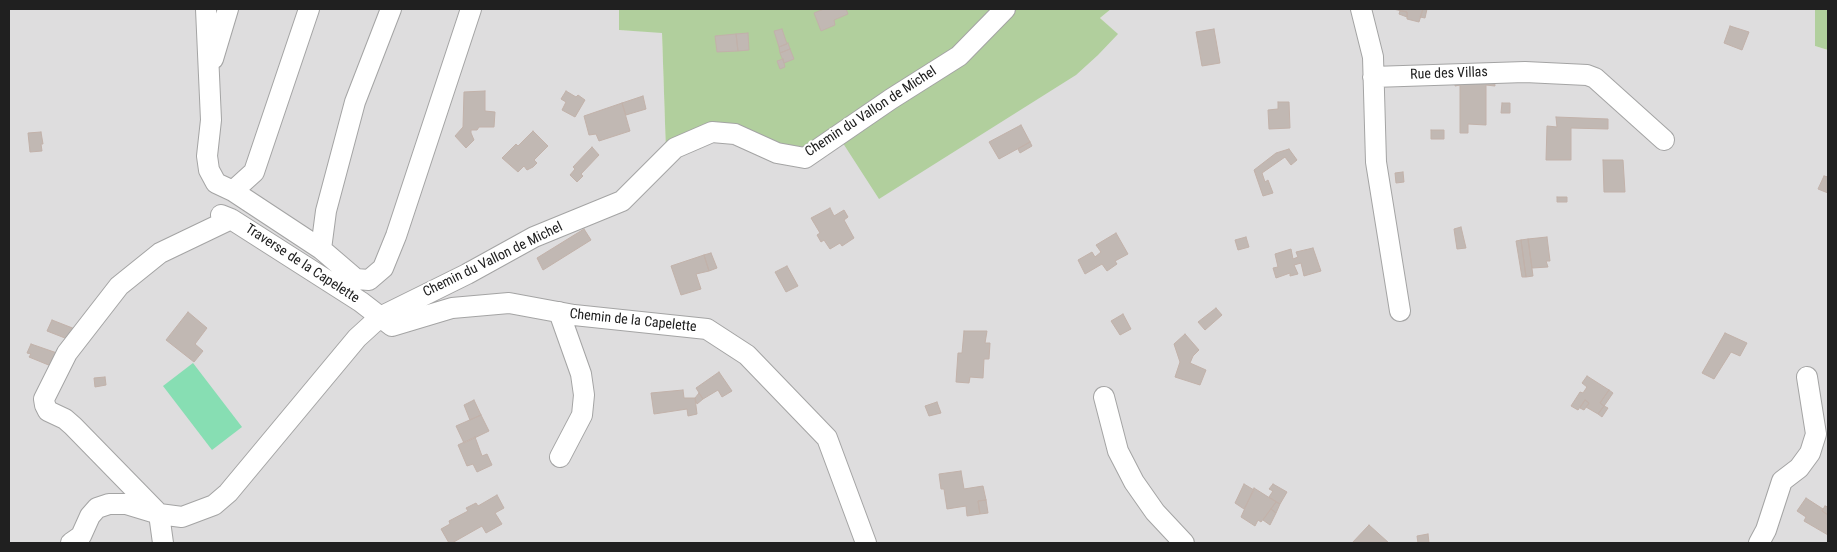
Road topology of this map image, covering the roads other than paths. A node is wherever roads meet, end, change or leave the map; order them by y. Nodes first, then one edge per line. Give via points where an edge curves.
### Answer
1 (206, 9) edge
2 (228, 9) edge
3 (309, 9) edge
4 (391, 9) edge
5 (471, 9) edge
6 (1005, 9) edge
7 (1361, 9) edge
8 (208, 76) junction
9 (1373, 77) junction
10 (1664, 140) dead end
11 (233, 191) junction
12 (321, 249) junction
13 (356, 279) junction
14 (361, 302) junction
15 (1400, 311) dead end
16 (559, 312) junction
17 (380, 317) junction
18 (1807, 377) dead end
19 (1104, 397) dead end
20 (560, 457) dead end
21 (159, 514) junction
22 (71, 543) edge
23 (163, 543) edge
24 (866, 543) edge
25 (1184, 543) edge
26 (1759, 543) edge

1 - 8 street
2 - 8 street
3 - 11 street via 254,172
4 - 12 street via 355,102 326,210
5 - 13 street via 383,268 369,280
6 - 17 street, Chemin du Vallon de Michel via 959,56 805,158 777,153 735,134 712,132 675,148 622,200 534,237
7 - 9 street via 1373,57
8 - 11 street via 211,120 207,156 209,170 216,183
9 - 10 street, Rue des Villas via 1525,72 1587,75 1595,78
9 - 15 street via 1376,162
11 - 12 street
12 - 13 street
13 - 14 street
14 - 17 street, Traverse de la Capelette
14 - 21 street, Traverse de la Capelette via 226,217 160,253 118,286 67,353 44,399 44,406 73,426
16 - 17 street, Chemin de la Capelette via 509,303 452,308 392,326
16 - 20 street via 582,374 584,394 582,415
16 - 24 street, Chemin de la Capelette via 707,329 748,355 827,438
17 - 21 street, Chemin du Vallon de Michel via 357,338 228,493 214,504 182,517
18 - 26 street via 1816,434 1810,453 1799,468 1782,481
19 - 25 street via 1118,451 1134,482 1155,512
21 - 22 street, Chemin du Vallon de Michel via 126,504 108,504 97,508 81,536
21 - 23 street

